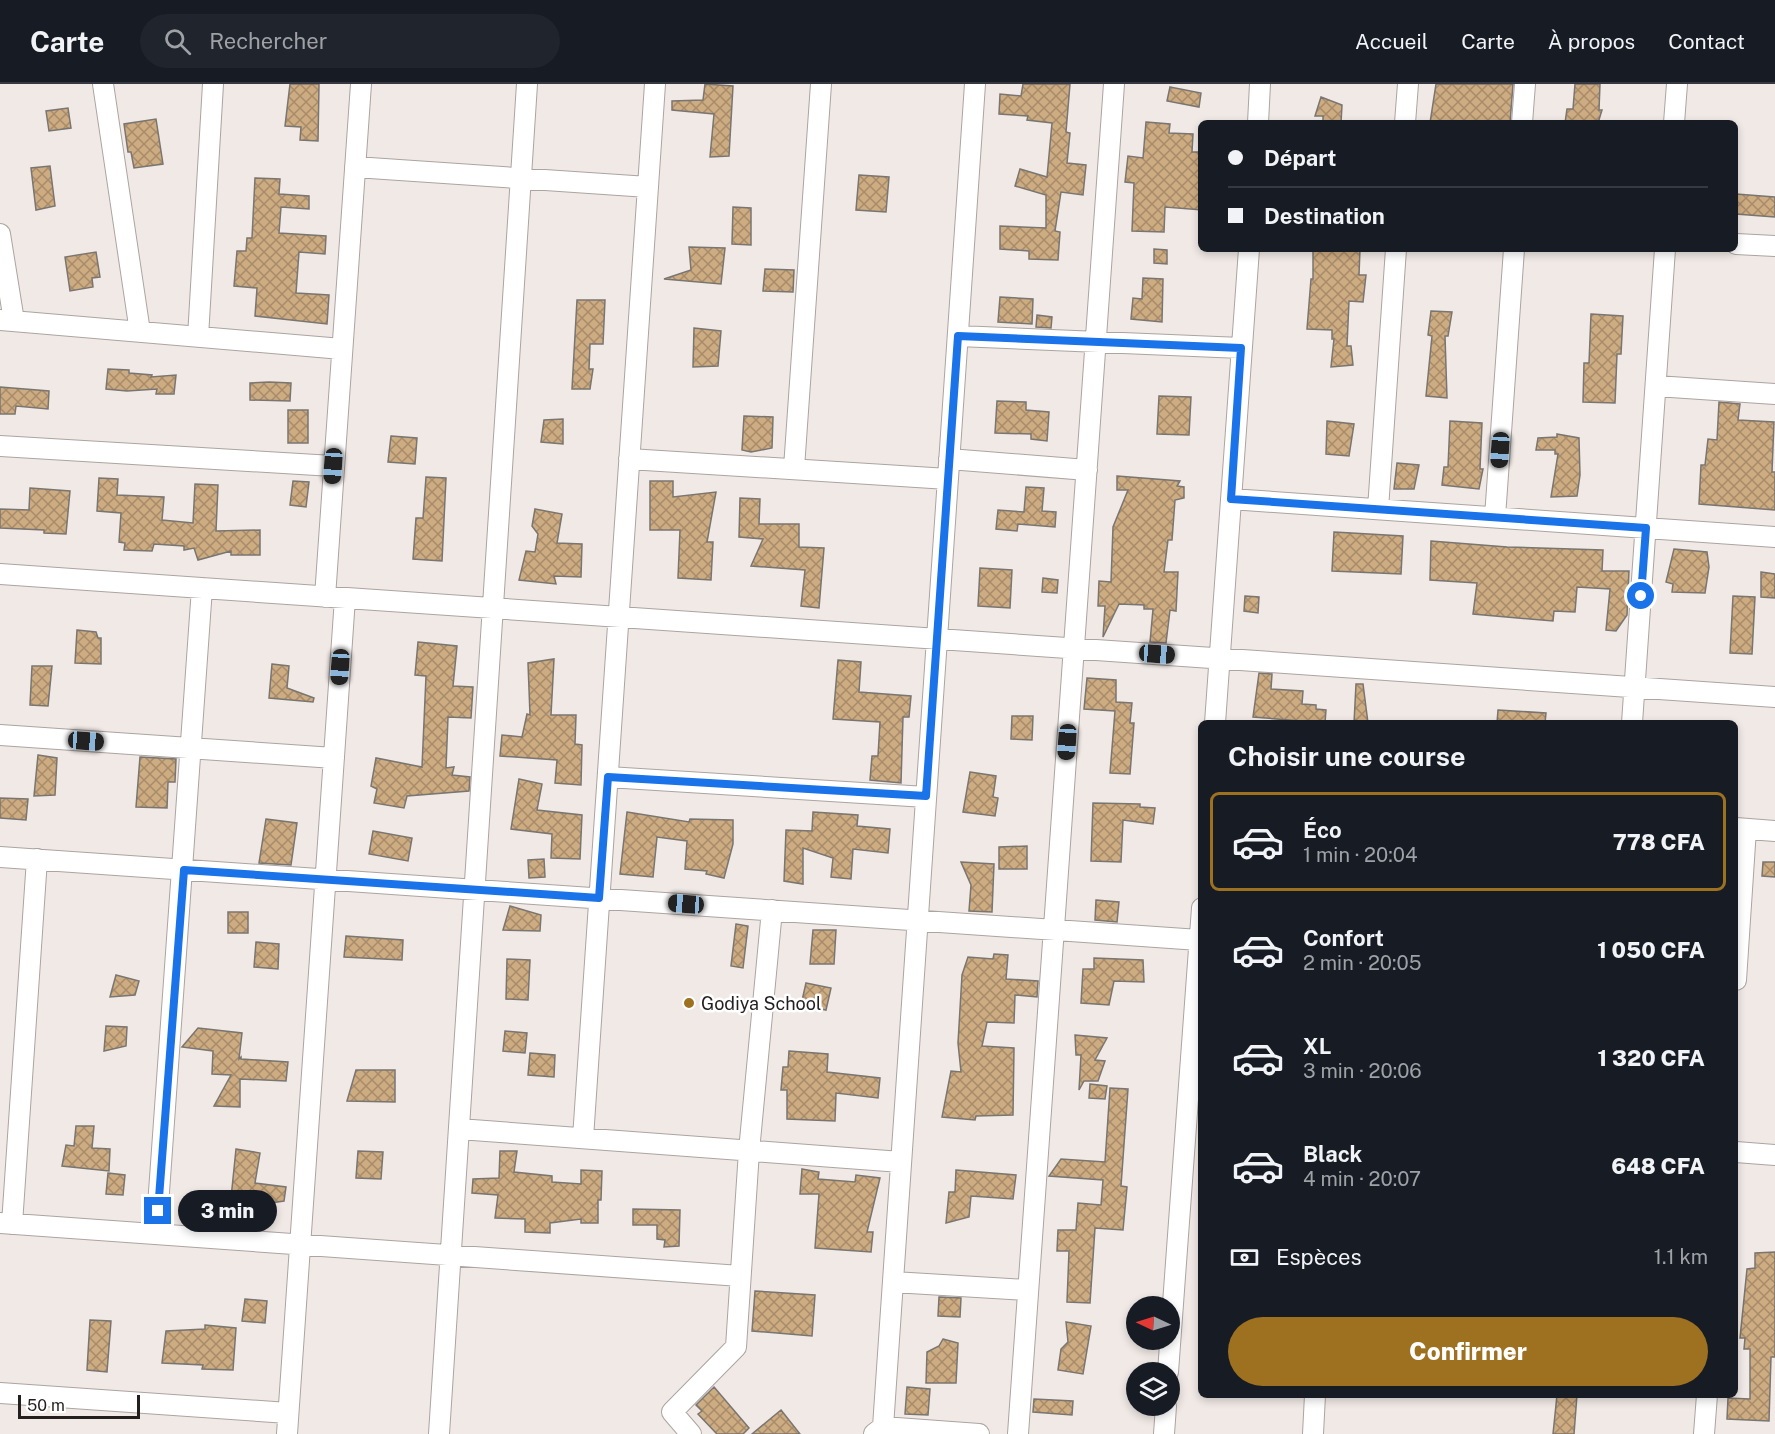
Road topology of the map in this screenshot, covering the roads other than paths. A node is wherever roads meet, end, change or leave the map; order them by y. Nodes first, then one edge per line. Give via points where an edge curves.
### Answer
1 (103, 84) edge
2 (213, 84) edge
3 (361, 84) edge
4 (527, 84) edge
5 (655, 84) edge
6 (821, 84) edge
7 (975, 84) edge
8 (1114, 84) edge
9 (1260, 84) edge
10 (1408, 84) edge
11 (1525, 84) edge
12 (1677, 84) edge
13 (1257, 120) edge
14 (1405, 120) edge
15 (1522, 120) edge
16 (1674, 120) edge
17 (355, 167) junction
18 (521, 178) junction
19 (648, 187) junction
20 (0, 234) edge
21 (1738, 243) edge
22 (1775, 246) edge
23 (1248, 252) edge
24 (1396, 252) edge
25 (1514, 252) edge
26 (1665, 252) edge
27 (7, 321) edge
28 (140, 332) junction
29 (958, 336) junction
30 (198, 337) junction
31 (1096, 341) junction
32 (1241, 348) junction
33 (342, 350) junction
34 (1656, 386) junction
35 (1775, 394) edge
36 (0, 446) edge
37 (629, 459) junction
38 (949, 459) junction
39 (333, 466) junction
40 (794, 468) junction
41 (1087, 470) junction
42 (948, 479) junction
43 (1231, 499) junction
44 (1378, 509) junction
45 (1495, 517) junction
46 (1646, 528) junction
47 (1775, 537) edge
48 (0, 574) edge
49 (202, 588) junction
50 (325, 597) junction
51 (345, 598) junction
52 (493, 608) junction
53 (618, 617) junction
54 (937, 639) junction
55 (1074, 648) junction
56 (1219, 658) junction
57 (1635, 687) junction
58 (1775, 697) edge
59 (1215, 720) edge
60 (1632, 720) edge
61 (0, 735) edge
62 (192, 748) junction
63 (334, 758) junction
64 (608, 777) junction
65 (926, 796) junction
66 (1741, 828) edge
67 (1775, 831) edge
68 (0, 857) edge
69 (37, 860) junction
70 (184, 870) junction
71 (326, 879) junction
72 (474, 890) junction
73 (599, 898) junction
74 (772, 910) junction
75 (1738, 919) edge
76 (918, 921) junction
77 (1054, 930) junction
78 (1198, 940) edge
79 (1198, 975) edge
80 (1194, 1115) edge
81 (459, 1129) junction
82 (583, 1138) junction
83 (749, 1151) junction
84 (1738, 1152) edge
85 (1775, 1155) edge
86 (901, 1162) junction
87 (6, 1223) edge
88 (156, 1234) junction
89 (300, 1245) junction
90 (450, 1255) junction
91 (740, 1276) junction
92 (892, 1282) junction
93 (1028, 1290) junction
94 (1169, 1362) edge
95 (0, 1393) edge
96 (1316, 1398) edge
97 (1707, 1398) edge
98 (288, 1413) junction
99 (1165, 1416) edge
100 (878, 1431) edge
101 (287, 1434) edge
102 (439, 1434) edge
103 (691, 1434) edge
104 (979, 1434) edge
105 (1018, 1434) edge
106 (1164, 1434) edge
107 (1313, 1434) edge
108 (1704, 1434) edge

1 - 28 street
2 - 30 street
3 - 17 street
4 - 18 street
5 - 19 street
6 - 40 street
7 - 29 street
8 - 31 street
9 - 13 street
10 - 14 street
11 - 15 street
12 - 16 street
17 - 18 street
17 - 33 street
18 - 19 street
18 - 52 street
19 - 37 street
20 - 27 street
21 - 22 street
23 - 32 street
24 - 44 street
25 - 45 street
26 - 34 street
27 - 28 street
28 - 30 street
29 - 31 street
29 - 38 street
30 - 33 street
31 - 32 street
31 - 41 street
32 - 43 street
33 - 39 street
34 - 35 street
34 - 46 street
36 - 39 street
37 - 40 street
37 - 53 street
38 - 41 street
38 - 42 street
39 - 50 street
40 - 42 street
41 - 55 street
42 - 54 street
43 - 44 street
43 - 56 street
44 - 45 street
45 - 46 street
46 - 47 street
46 - 57 street
48 - 49 street
49 - 50 street
49 - 62 street
50 - 51 street
51 - 52 street
51 - 63 street
52 - 53 street
52 - 72 street
53 - 54 street
53 - 64 street
54 - 55 street
54 - 65 street
55 - 56 street
55 - 77 street
56 - 57 street
56 - 59 street
57 - 58 street
57 - 60 street
61 - 62 street
62 - 63 street
62 - 70 street
63 - 71 street
64 - 65 street
64 - 73 street
65 - 76 street
66 - 67 street
66 - 75 street
68 - 69 street
69 - 70 street
69 - 87 street
70 - 71 street
70 - 88 street
71 - 72 street
71 - 89 street
72 - 73 street
72 - 81 street
73 - 74 street
73 - 82 street
74 - 76 street
74 - 83 street
76 - 77 street
76 - 86 street
77 - 78 street
77 - 93 street
79 - 80 street
80 - 94 street
81 - 82 street
81 - 90 street
82 - 83 street
83 - 86 street
83 - 91 street
84 - 85 street
86 - 92 street
87 - 88 street
88 - 89 street
89 - 90 street
89 - 98 street
90 - 91 street
90 - 102 street
91 - 103 street via 735,1347 672,1412
92 - 93 street
92 - 100 street
93 - 105 street
95 - 98 street
96 - 107 street
97 - 108 street
98 - 101 street
99 - 106 street
100 - 104 street

